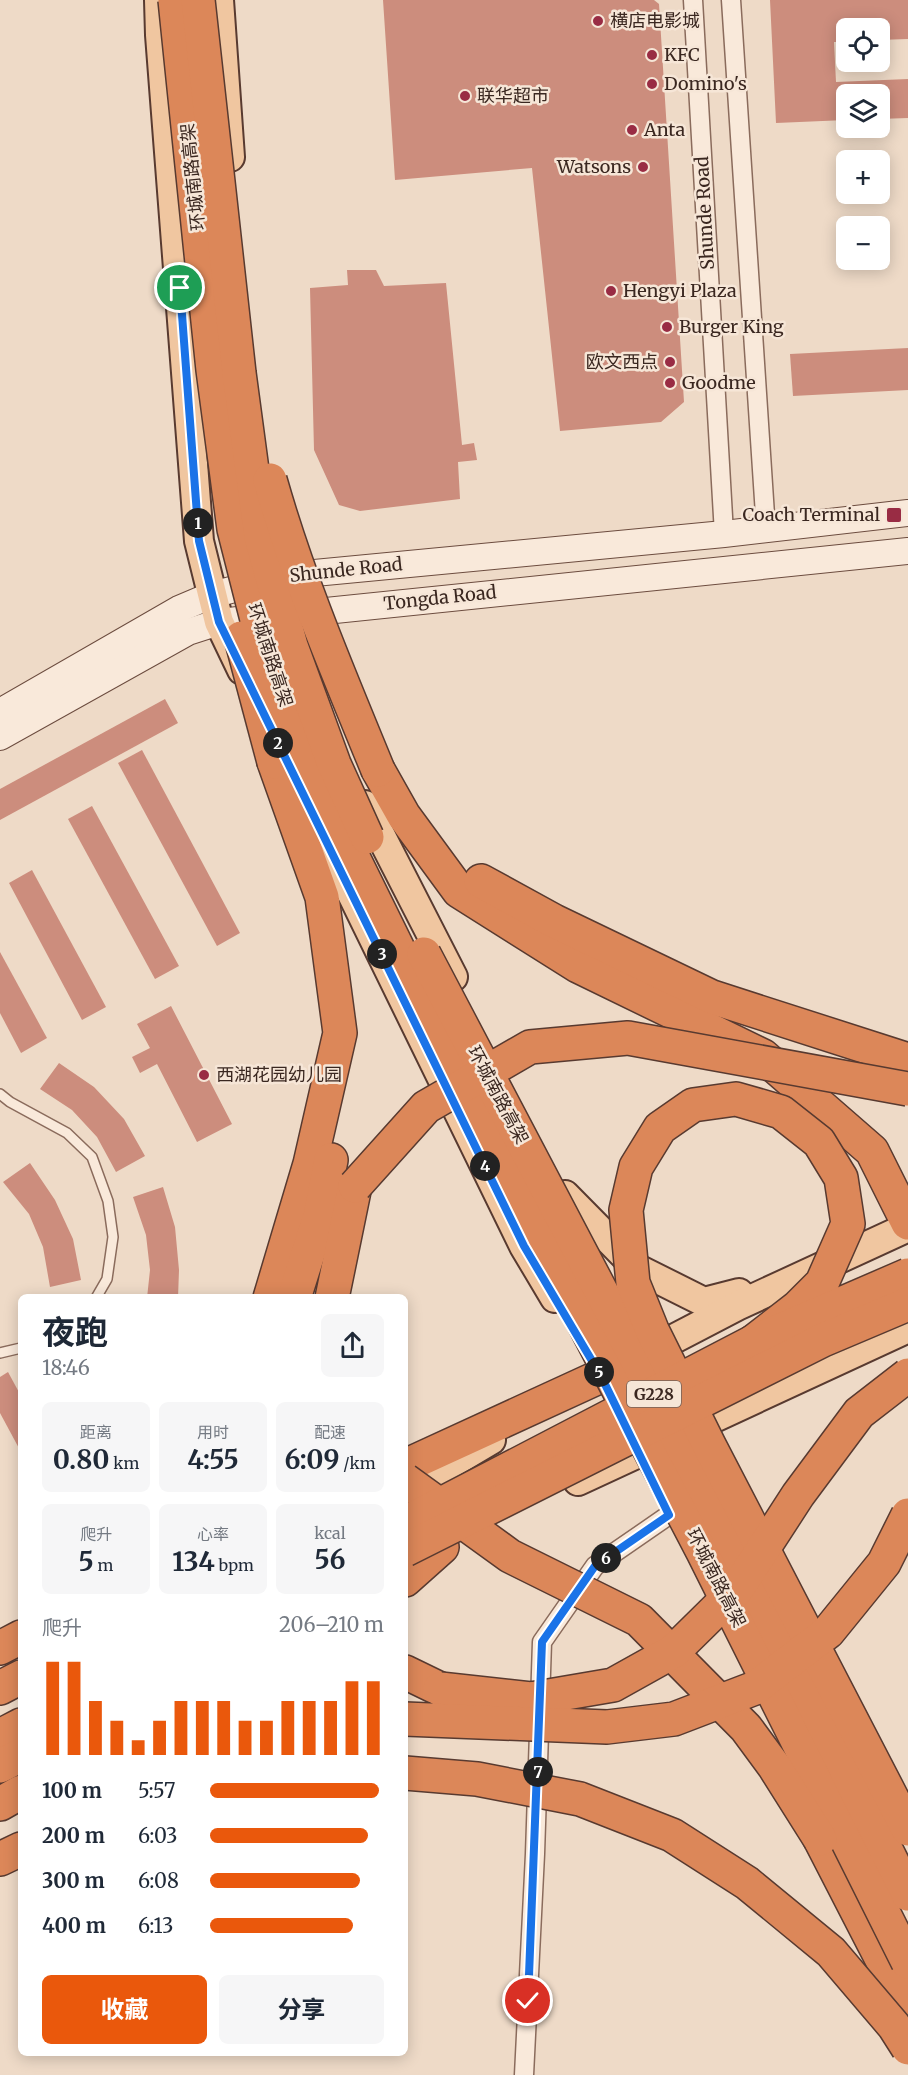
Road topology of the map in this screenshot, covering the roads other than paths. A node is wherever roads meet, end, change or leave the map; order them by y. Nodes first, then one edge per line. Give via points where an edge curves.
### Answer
1 (159, 0) edge
2 (175, 0) edge
3 (198, 0) edge
4 (219, 0) edge
5 (693, 0) edge
6 (731, 0) edge
7 (226, 372) junction
8 (908, 513) edge
9 (766, 530) junction
10 (724, 534) junction
11 (908, 551) edge
12 (283, 576) junction
13 (216, 608) junction
14 (293, 613) junction
15 (0, 712) edge
16 (0, 737) edge
17 (378, 770) junction
18 (340, 1033) junction
19 (908, 1060) edge
20 (908, 1089) edge
21 (0, 1094) edge
22 (565, 1195) junction
23 (908, 1225) edge
24 (807, 1274) junction
25 (908, 1275) edge
26 (98, 1294) edge
27 (271, 1294) edge
28 (295, 1294) edge
29 (333, 1294) edge
30 (908, 1304) edge
31 (908, 1328) edge
32 (753, 1342) junction
33 (18, 1349) edge
34 (0, 1353) edge
35 (646, 1353) junction
36 (908, 1374) edge
37 (601, 1376) junction
38 (683, 1431) junction
39 (637, 1452) junction
40 (408, 1465) edge
41 (408, 1482) edge
42 (408, 1489) edge
43 (669, 1515) junction
44 (908, 1515) edge
45 (408, 1521) edge
46 (442, 1547) junction
47 (408, 1548) edge
48 (408, 1564) edge
49 (408, 1578) edge
50 (18, 1639) edge
51 (0, 1648) edge
52 (408, 1673) edge
53 (18, 1679) edge
54 (0, 1688) edge
55 (18, 1712) edge
56 (408, 1719) edge
57 (0, 1722) edge
58 (18, 1727) edge
59 (0, 1736) edge
60 (18, 1757) edge
61 (0, 1766) edge
62 (18, 1770) edge
63 (408, 1773) edge
64 (0, 1779) edge
65 (18, 1794) edge
66 (0, 1804) edge
67 (908, 1829) edge
68 (18, 1850) edge
69 (0, 1859) edge
70 (908, 1859) edge
71 (908, 1894) edge
72 (908, 1962) edge
73 (908, 1980) edge
74 (908, 2010) edge
75 (908, 2048) edge
76 (524, 2075) edge

1 - 13 main road via 199,541
2 - 7 highway, 环城南路高架, bridge
3 - 7 highway, 环城南路高架, bridge
4 - 12 main road via 252,461
5 - 10 street, Shunde Road
6 - 9 street
7 - 17 highway, bridge via 325,641
7 - 18 highway, bridge via 208,474 216,544 274,762 322,897
7 - 71 highway, 环城南路高架, bridge via 261,537 291,646 334,764 388,885 731,1540
7 - 72 highway, 环城南路高架, bridge via 234,530 265,651 318,786 536,1231 704,1552
8 - 9 street, Shunde Road
9 - 10 street, Shunde Road
10 - 12 street, Shunde Road
11 - 14 street, Tongda Road
12 - 13 street, Shunde Road
12 - 14 main road
13 - 14 street, Tongda Road
13 - 15 street, Shunde Road via 179,609
13 - 16 street, Tongda Road via 188,632
13 - 37 main road via 524,1246
14 - 22 main road via 346,768
17 - 19 highway via 470,874 554,921 712,997
17 - 23 highway, bridge via 404,816 459,891 578,966 764,1056 872,1151
18 - 27 highway via 310,1164
18 - 28 highway via 343,1096 320,1216
20 - 29 highway, bridge via 628,1038 530,1047 426,1107 355,1186
21 - 26 lane via 67,1132 92,1157 108,1201 112,1237 107,1279
22 - 24 main road via 638,1269 704,1302
22 - 35 main road
23 - 24 main road
24 - 35 main road
25 - 32 highway, G228, bridge
30 - 47 highway, G228, bridge via 823,1341
31 - 38 main road
32 - 45 highway, G228, bridge
32 - 67 highway, bridge via 822,1282 848,1224 841,1178 819,1142 782,1112 736,1099 693,1105 660,1128 636,1167 626,1210 633,1283 704,1435
33 - 34 lane
35 - 37 main road
35 - 38 main road
36 - 52 highway, bridge via 859,1413 737,1588 674,1651 613,1685 531,1699 440,1689
37 - 39 main road
37 - 40 highway
37 - 42 main road
38 - 39 main road
38 - 70 main road
39 - 43 main road
39 - 46 main road
41 - 74 highway, bridge via 510,1556 639,1620 746,1728 820,1839
43 - 73 main road
43 - 76 street via 595,1566 542,1642
44 - 56 highway, bridge via 884,1563 828,1632 755,1688 674,1719 607,1727
46 - 48 main road
46 - 49 highway
50 - 51 highway
53 - 54 highway
55 - 57 main road
58 - 59 highway
60 - 61 highway
62 - 64 main road
63 - 75 highway, bridge via 477,1779 580,1798 672,1835 747,1883 831,1952
65 - 66 highway
68 - 69 highway

